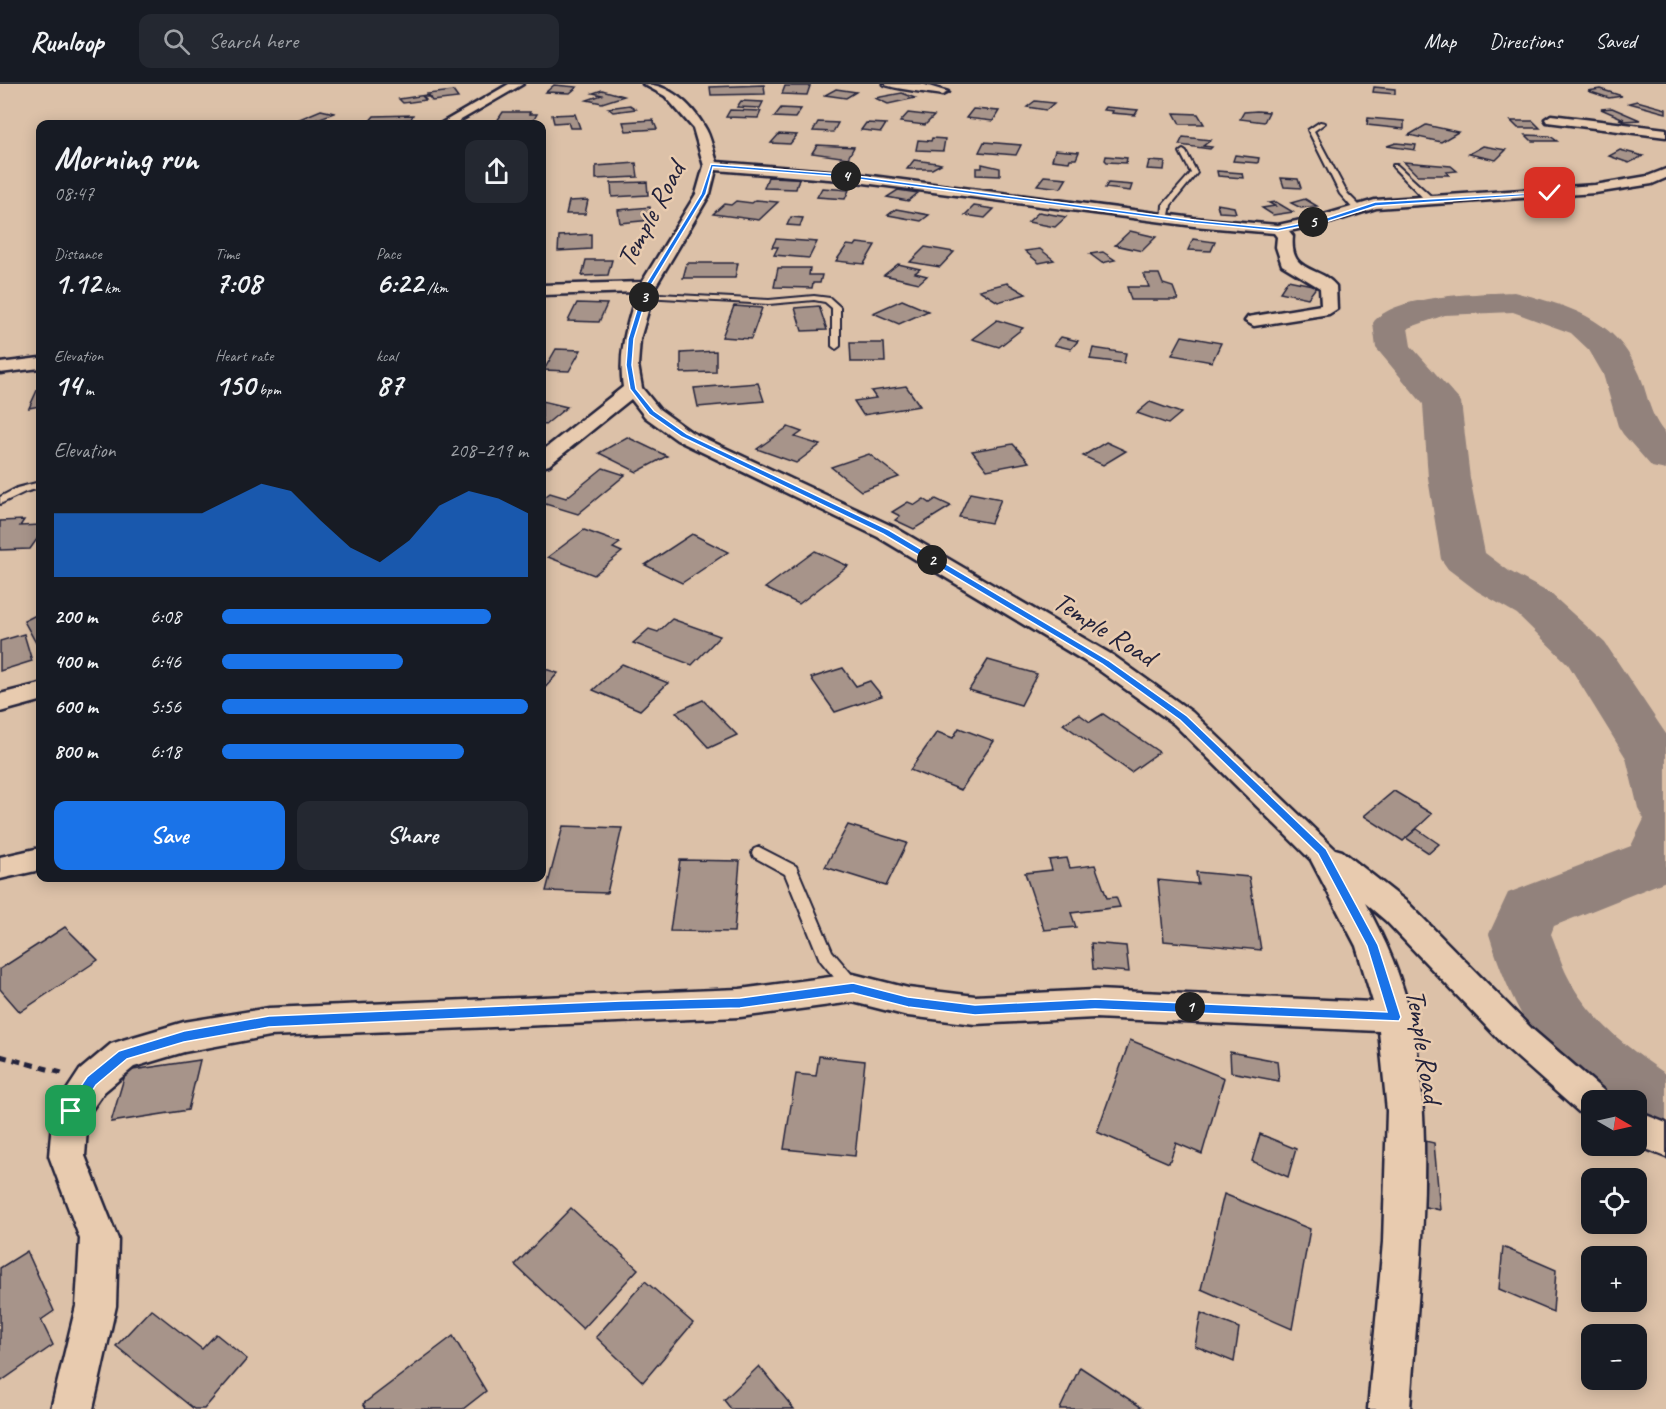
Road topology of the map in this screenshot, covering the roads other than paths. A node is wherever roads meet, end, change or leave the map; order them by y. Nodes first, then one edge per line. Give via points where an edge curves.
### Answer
1 (517, 84) edge
2 (648, 84) edge
3 (889, 84) edge
4 (942, 92) dead end
5 (1551, 119) dead end
6 (453, 120) edge
7 (1322, 123) dead end
8 (1666, 133) edge
9 (1183, 152) dead end
10 (711, 165) junction
11 (1395, 166) dead end
12 (1666, 173) edge
13 (1431, 201) junction
14 (1358, 209) junction
15 (1165, 218) junction
16 (1278, 230) junction
17 (546, 290) edge
18 (646, 291) junction
19 (1254, 321) dead end
20 (836, 346) dead end
21 (36, 364) edge
22 (0, 368) edge
23 (633, 389) junction
24 (546, 458) edge
25 (36, 486) edge
26 (0, 501) edge
27 (36, 694) edge
28 (0, 704) edge
29 (759, 852) dead end
30 (1322, 852) junction
31 (36, 860) edge
32 (0, 868) edge
33 (853, 988) junction
34 (1395, 1017) junction
35 (1581, 1092) edge
36 (1647, 1132) edge
37 (1666, 1140) edge
38 (72, 1409) edge
39 (1389, 1409) edge

1 - 6 street
2 - 10 street, Temple Road via 669,94 699,127
3 - 4 street
5 - 8 street
7 - 14 lane via 1311,130 1344,194
9 - 15 lane via 1194,173 1167,205
10 - 15 street via 841,176
10 - 18 street, Temple Road via 704,194
11 - 13 lane
12 - 13 street via 1652,180 1595,189
13 - 14 street via 1375,204
14 - 16 street
15 - 16 street
16 - 19 street via 1285,236 1290,265 1328,286 1329,309
17 - 18 street
18 - 20 lane via 769,302 827,300 836,307
18 - 23 street, Temple Road via 631,339 629,365
21 - 22 street
23 - 24 street
23 - 30 street, Temple Road via 652,412 684,436 886,532 1105,662 1184,718
25 - 26 lane
27 - 28 street
29 - 33 lane via 791,870 826,955
30 - 34 street, Temple Road via 1372,945
30 - 35 street via 1397,912 1520,1039
31 - 32 street
33 - 34 street via 908,1002 975,1010 1095,1004
33 - 38 street via 740,1003 269,1022 184,1037 123,1055 92,1081 71,1111 67,1156 99,1239 96,1306
34 - 39 street, Temple Road via 1405,1111 1402,1242
36 - 37 street

